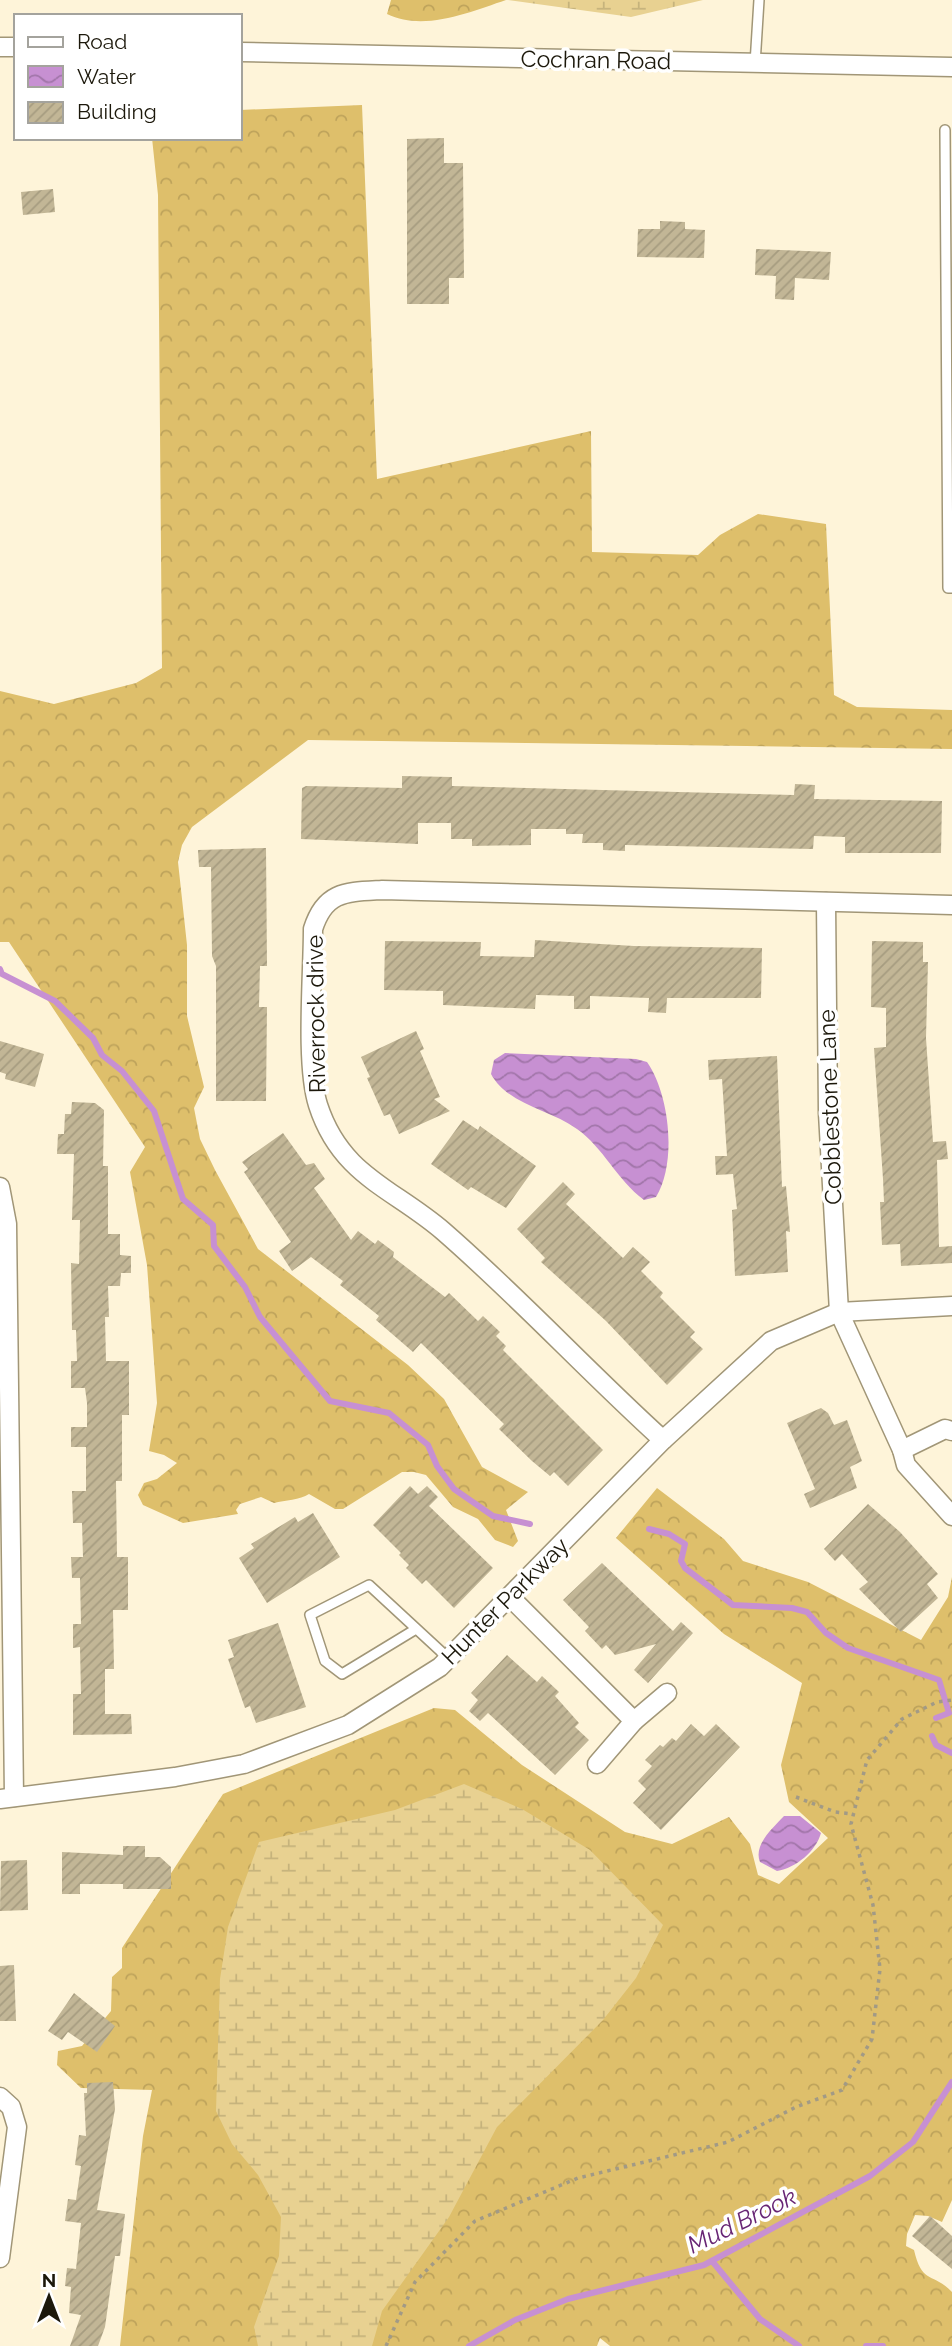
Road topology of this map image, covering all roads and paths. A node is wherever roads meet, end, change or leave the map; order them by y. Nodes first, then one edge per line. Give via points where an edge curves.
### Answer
1 (759, 0) edge
2 (242, 52) edge
3 (755, 64) junction
4 (952, 67) edge
5 (945, 130) dead end
6 (952, 588) edge
7 (826, 902) junction
8 (952, 905) edge
9 (0, 1187) edge
10 (952, 1306) edge
11 (839, 1312) junction
12 (952, 1430) edge
13 (663, 1440) junction
14 (902, 1450) junction
15 (952, 1516) edge
16 (510, 1597) junction
17 (416, 1629) junction
18 (448, 1658) junction
19 (667, 1693) dead end
20 (952, 1700) edge
21 (634, 1721) junction
22 (597, 1764) dead end
23 (796, 1797) dead end
24 (7, 1798) edge
25 (853, 1814) junction
26 (0, 2097) edge
27 (0, 2258) edge
28 (386, 2346) edge

1 - 3 lane
2 - 3 street, Cochran Road
3 - 4 street, Cochran Road
5 - 6 lane via 948,588
7 - 8 street
7 - 11 street, Cobblestone Lane via 828,1113
7 - 13 street, Riverrock drive via 382,890 349,892 329,899 318,912 313,929 312,1074 318,1105 348,1159 370,1181 441,1229
9 - 24 street via 7,1224
10 - 11 street, Hunter Parkway
11 - 13 street, Hunter Parkway via 771,1341
11 - 14 street
12 - 14 street via 945,1429
13 - 16 street, Hunter Parkway
14 - 15 street via 906,1465
16 - 18 street, Hunter Parkway
16 - 21 street
17 - 17 lane via 369,1585 310,1615 326,1661 342,1674
17 - 18 lane
18 - 24 street, Hunter Parkway via 348,1725 244,1764
19 - 21 street
20 - 25 path via 902,1719 867,1760
21 - 22 street
23 - 25 path
25 - 28 path via 851,1824 873,1905 880,1969 872,2039 842,2090 796,2106 728,2142 578,2178 475,2221 415,2282
26 - 27 street via 11,2107 17,2126

